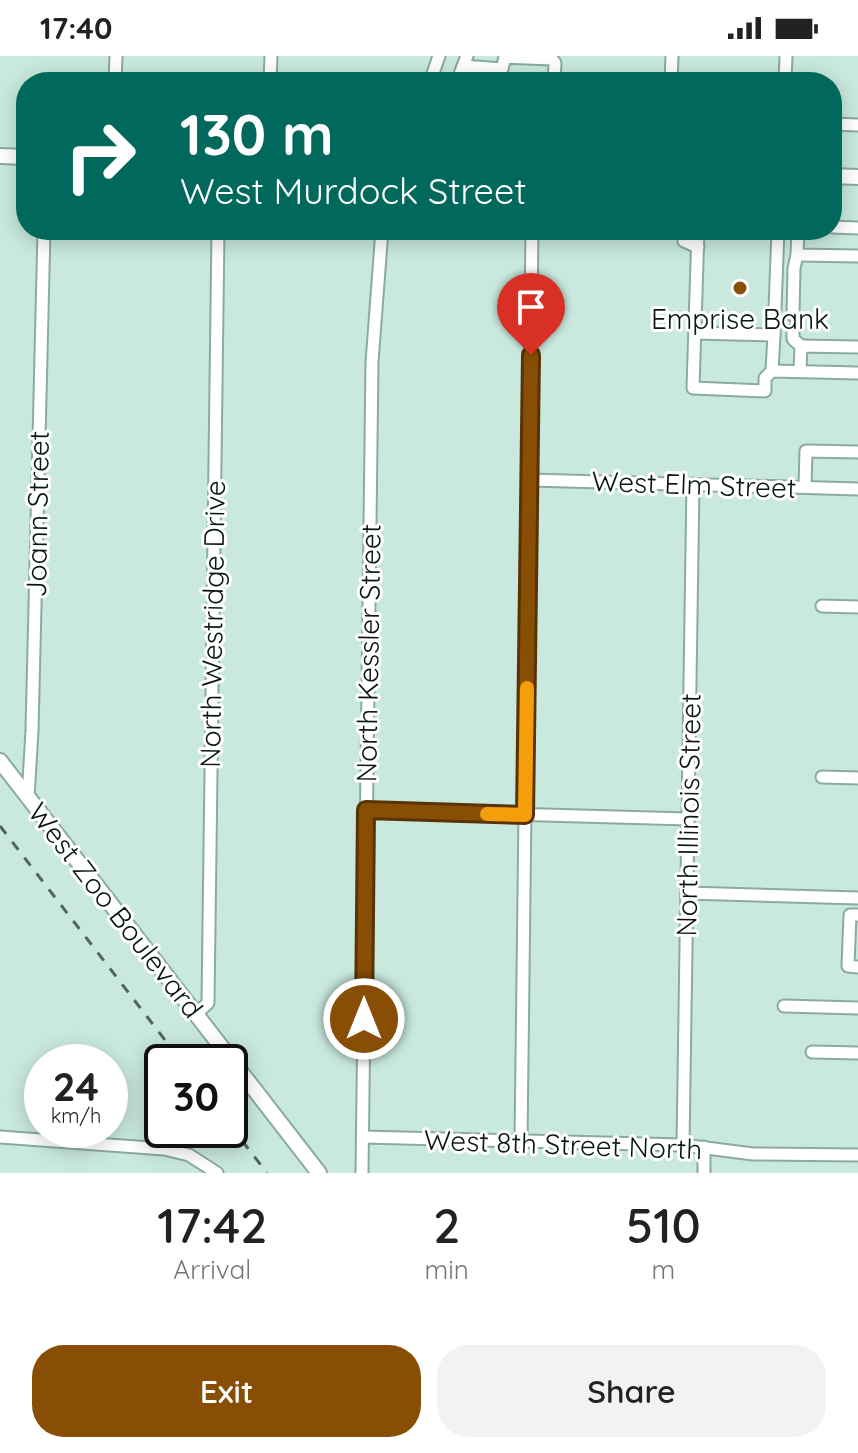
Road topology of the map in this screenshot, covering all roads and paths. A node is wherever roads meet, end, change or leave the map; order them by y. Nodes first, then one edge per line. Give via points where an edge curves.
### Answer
1 (465, 61) edge
2 (555, 72) edge
3 (44, 240) edge
4 (218, 240) edge
5 (381, 240) edge
6 (532, 240) edge
7 (684, 240) edge
8 (698, 240) edge
9 (778, 240) edge
10 (798, 240) edge
11 (698, 247) junction
12 (797, 255) junction
13 (858, 256) edge
14 (793, 315) dead end
15 (793, 330) dead end
16 (695, 333) junction
17 (774, 335) junction
18 (801, 346) junction
19 (858, 347) edge
20 (772, 371) junction
21 (800, 371) junction
22 (858, 373) edge
23 (858, 452) edge
24 (530, 480) junction
25 (693, 484) junction
26 (805, 487) junction
27 (858, 489) edge
28 (822, 606) dead end
29 (858, 607) edge
30 (0, 761) edge
31 (822, 777) dead end
32 (858, 778) edge
33 (28, 797) junction
34 (366, 810) junction
35 (525, 815) junction
36 (688, 819) junction
37 (687, 893) junction
38 (858, 898) edge
39 (858, 915) edge
40 (858, 967) edge
41 (784, 1006) dead end
42 (858, 1008) edge
43 (196, 1014) junction
44 (812, 1052) dead end
45 (858, 1053) edge
46 (0, 1137) edge
47 (363, 1137) junction
48 (521, 1141) junction
49 (683, 1145) junction
50 (704, 1147) junction
51 (858, 1155) edge
52 (215, 1171) edge
53 (319, 1173) edge
54 (362, 1173) edge
55 (704, 1173) edge

1 - 2 street via 502,69 505,57 552,59
3 - 33 street, Joann Street
4 - 43 street, North Westridge Drive via 208,1003
5 - 34 street, North Kessler Street via 372,362
6 - 24 street
7 - 11 street
8 - 11 street
9 - 17 street
10 - 12 street
11 - 16 street
12 - 13 street
12 - 14 street
15 - 18 street via 793,339
16 - 17 street
16 - 20 street via 693,388 765,391 765,378
17 - 20 street
18 - 19 street
18 - 21 street
20 - 21 street
21 - 22 street
23 - 26 street via 806,451
24 - 25 street, West Elm Street
24 - 35 street
25 - 26 street, West Elm Street
25 - 36 street, North Illinois Street
26 - 27 street, West Elm Street
28 - 29 street
30 - 33 main road, West Zoo Boulevard
31 - 32 street
33 - 43 main road, West Zoo Boulevard
34 - 35 street
34 - 47 street, North Kessler Street
35 - 36 street
35 - 48 street
36 - 37 street, North Illinois Street
37 - 38 street
37 - 49 street, North Illinois Street
39 - 40 street via 850,915 848,966
41 - 42 street
43 - 53 main road, West Zoo Boulevard
44 - 45 street
46 - 52 street via 164,1149 189,1155
47 - 48 street, West 8th Street North
47 - 54 street, North Kessler Street
48 - 49 street, West 8th Street North
49 - 50 street, West 8th Street North
50 - 51 street, West 8th Street North via 753,1154
50 - 55 street

